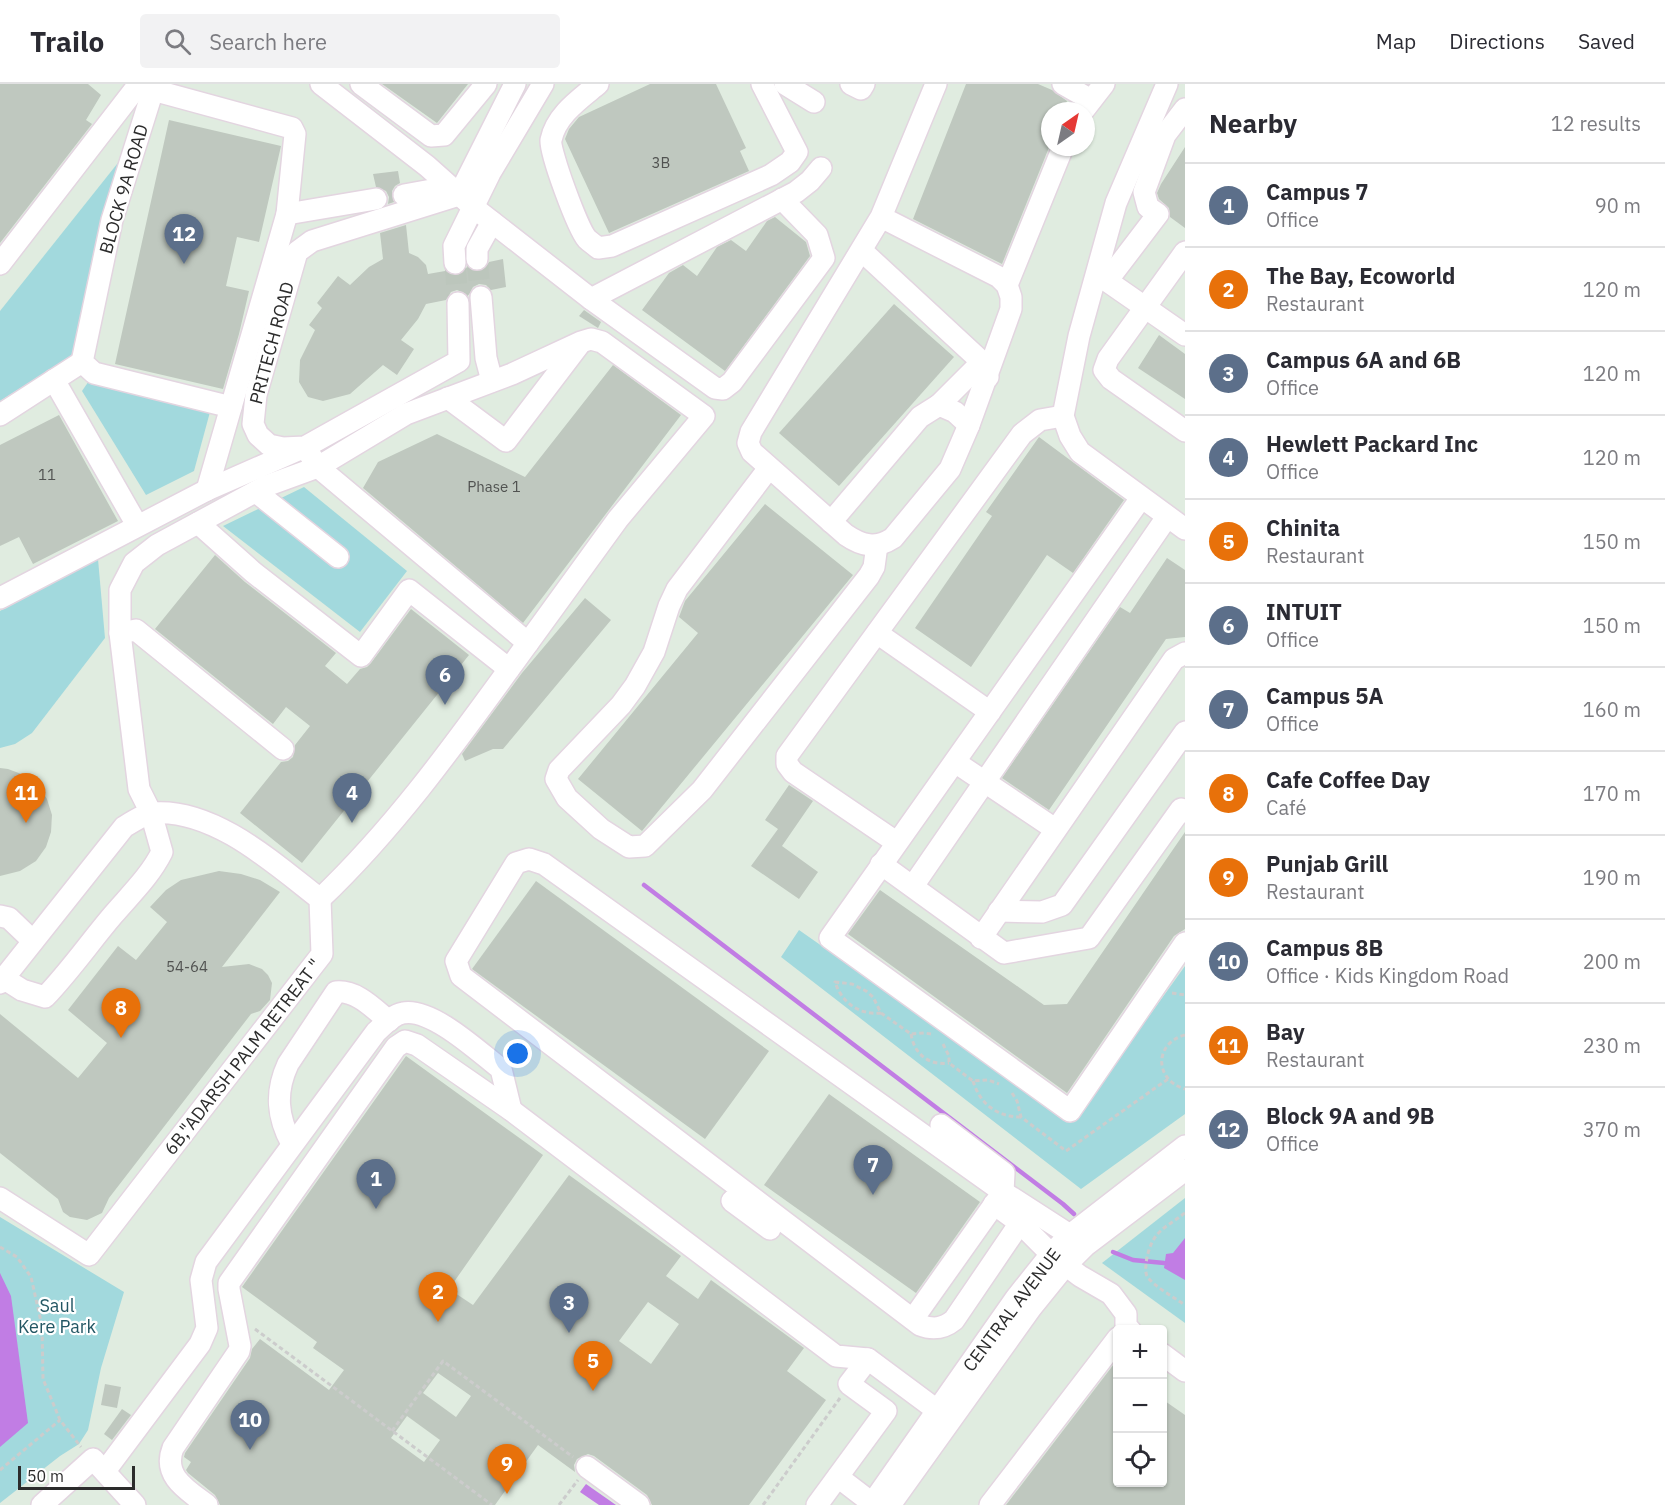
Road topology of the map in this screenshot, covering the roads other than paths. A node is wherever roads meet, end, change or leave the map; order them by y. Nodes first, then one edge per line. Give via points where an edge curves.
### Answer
1 (321, 84) edge
2 (361, 84) edge
3 (486, 84) edge
4 (515, 84) edge
5 (543, 84) edge
6 (598, 84) edge
7 (762, 84) edge
8 (785, 84) edge
9 (851, 84) edge
10 (864, 84) edge
11 (936, 84) edge
12 (1063, 84) edge
13 (1167, 84) edge
14 (147, 85) edge
15 (1093, 98) edge
16 (814, 102) dead end
17 (1185, 109) edge
18 (498, 115) junction
19 (518, 127) junction
20 (1059, 156) edge
21 (482, 168) junction
22 (821, 168) dead end
23 (404, 195) dead end
24 (460, 196) junction
25 (376, 199) dead end
26 (782, 199) junction
27 (287, 214) junction
28 (881, 217) junction
29 (492, 222) junction
30 (862, 251) junction
31 (1185, 252) edge
32 (477, 259) tunnel mouth
33 (455, 263) tunnel mouth
34 (0, 264) edge
35 (1102, 277) junction
36 (1007, 285) junction
37 (481, 297) tunnel mouth
38 (591, 299) junction
39 (458, 303) tunnel mouth
40 (1146, 307) junction
41 (1185, 335) edge
42 (581, 342) junction
43 (82, 362) junction
44 (1073, 365) junction
45 (985, 370) junction
46 (1104, 370) junction
47 (54, 380) junction
48 (492, 381) junction
49 (448, 399) junction
50 (939, 405) junction
51 (231, 406) junction
52 (0, 415) edge
53 (1063, 416) junction
54 (1182, 423) edge
55 (969, 425) junction
56 (305, 447) junction
57 (318, 467) junction
58 (769, 468) junction
59 (261, 489) junction
60 (207, 490) junction
61 (1141, 498) junction
62 (1167, 517) junction
63 (831, 522) junction
64 (198, 523) junction
65 (137, 525) junction
66 (1185, 529) edge
67 (877, 545) junction
68 (340, 551) dead end
69 (0, 598) edge
70 (120, 633) junction
71 (877, 633) junction
72 (528, 643) junction
73 (1185, 653) edge
74 (509, 669) junction
75 (990, 712) junction
76 (1185, 732) edge
77 (283, 748) dead end
78 (955, 762) junction
79 (984, 783) junction
80 (1185, 812) edge
81 (152, 813) junction
82 (1055, 829) junction
83 (896, 842) junction
84 (881, 864) junction
85 (913, 886) junction
86 (320, 899) junction
87 (999, 911) junction
88 (0, 916) edge
89 (981, 938) junction
90 (33, 941) junction
91 (1185, 943) edge
92 (2, 980) edge
93 (389, 1021) junction
94 (510, 1110) junction
95 (537, 1119) dead end
96 (941, 1125) dead end
97 (292, 1144) junction
98 (1185, 1146) edge
99 (1185, 1170) edge
100 (621, 1193) junction
101 (0, 1198) edge
102 (999, 1198) junction
103 (732, 1201) dead end
104 (1020, 1223) junction
105 (1070, 1235) junction
106 (1058, 1260) junction
107 (860, 1281) junction
108 (932, 1293) junction
109 (959, 1312) junction
110 (913, 1319) junction
111 (1125, 1325) edge
112 (1113, 1345) edge
113 (1167, 1358) edge
114 (868, 1359) junction
115 (1185, 1371) edge
116 (938, 1411) junction
117 (99, 1465) junction
118 (587, 1467) road end
119 (838, 1477) junction
120 (878, 1504) edge
121 (42, 1505) edge
122 (135, 1505) edge
123 (207, 1505) edge
124 (639, 1505) edge
125 (817, 1505) edge
126 (990, 1505) edge

1 - 24 street
2 - 3 street via 431,136 444,135
4 - 18 street
5 - 19 street
6 - 7 street via 559,120 550,142 573,213 587,238 598,248 623,242 771,175 790,162 797,152
8 - 16 street
9 - 10 street via 861,89
11 - 28 street
12 - 15 street
13 - 35 street via 1116,203
14 - 27 street via 292,128 295,134
14 - 34 street
14 - 43 street, BLOCK 9A ROAD via 112,220
17 - 35 street via 1165,135 1144,192 1148,207 1158,214
18 - 19 street
18 - 21 street
19 - 21 street
20 - 36 street
21 - 24 street
22 - 26 street via 810,181
23 - 24 street
24 - 29 street
24 - 33 street
24 - 56 street, PRITECH ROAD via 314,240 297,252 256,395 253,424 269,445
25 - 27 street
26 - 38 street
26 - 38 street via 817,235 824,258 723,389 715,388
27 - 51 street
28 - 30 street
28 - 36 street via 992,272
29 - 32 street via 477,249
29 - 38 street
30 - 45 street
30 - 58 street via 751,432 748,443 752,452
31 - 40 street
35 - 40 street
35 - 44 street via 1078,336
36 - 45 street via 1011,309
37 - 48 street
39 - 56 street via 459,361
40 - 41 street
40 - 46 street
42 - 48 street
42 - 49 street via 506,441
42 - 72 street via 602,342 704,416 618,519
43 - 47 street
43 - 51 street via 94,373
44 - 46 street
44 - 53 street
45 - 50 street
45 - 55 street
46 - 54 street via 1111,379
47 - 52 street
47 - 65 street
48 - 49 street
49 - 57 street via 406,414
50 - 55 street via 956,412
50 - 63 street via 920,417
51 - 60 street
53 - 61 street via 1080,452
53 - 71 street via 1040,420 1022,434
55 - 67 street via 950,469 893,538
56 - 57 street
56 - 60 street
57 - 59 street
57 - 72 street
58 - 63 street
58 - 67 street via 677,589 654,652 635,686 559,770 556,779 567,798 601,829 629,848 645,846 702,790 869,576
59 - 64 street
59 - 68 street
60 - 65 street
61 - 62 street
61 - 75 street
62 - 66 street
62 - 79 street
63 - 67 street via 856,542
64 - 70 street via 157,545 134,563 120,590
64 - 74 street via 360,656 410,590
65 - 69 street
70 - 77 street via 136,630
70 - 81 street via 140,789
71 - 75 street
71 - 83 street via 787,756 787,764 793,772
72 - 74 street
73 - 82 street via 1174,659
74 - 86 street via 440,764
75 - 78 street
76 - 87 street via 1062,905 1042,912
78 - 79 street
78 - 83 street
79 - 82 street
79 - 85 street
80 - 89 street via 1181,809 1089,938 1004,953
81 - 86 street via 188,815 244,841
81 - 90 street via 124,827
81 - 92 street via 162,852 154,869 66,975 45,997
82 - 87 street
83 - 84 street
84 - 85 street
84 - 91 street via 830,938 1070,1111
85 - 89 street
86 - 101 street, 6B,"ADARSH PALM RETREAT " via 322,954 89,1255
87 - 89 street
88 - 90 street via 9,918
90 - 92 street
93 - 94 street via 405,1012 435,1020 501,1069
93 - 97 street via 376,1032
93 - 97 street via 356,996 336,992 283,1075 279,1112
94 - 100 street
94 - 123 street via 417,1045 405,1041 396,1047 229,1282 239,1351 173,1448 170,1461 178,1483
95 - 100 street via 553,1124 611,1168 619,1176
96 - 102 street via 1004,1173
97 - 117 street via 206,1262 201,1280 207,1328 200,1344
98 - 105 street, CENTRAL AVENUE
99 - 106 street, CENTRAL AVENUE via 1085,1246
100 - 114 street via 836,1356
102 - 104 street
102 - 105 street
102 - 107 street via 544,864 529,859 516,863 456,961 461,976
102 - 108 street
103 - 107 street via 835,1278
104 - 106 street
104 - 109 street
105 - 106 street, CENTRAL AVENUE
106 - 111 street via 1112,1294 1126,1314
106 - 116 street, CENTRAL AVENUE via 1016,1298
106 - 120 street, CENTRAL AVENUE via 1031,1308
107 - 110 street
108 - 109 street
108 - 110 street
109 - 110 street via 948,1324 935,1328
112 - 126 street
113 - 115 street
114 - 116 street
114 - 119 street via 849,1384 886,1412
116 - 120 street, CENTRAL AVENUE
117 - 121 street
117 - 122 street
118 - 124 street
119 - 120 street
119 - 125 street

